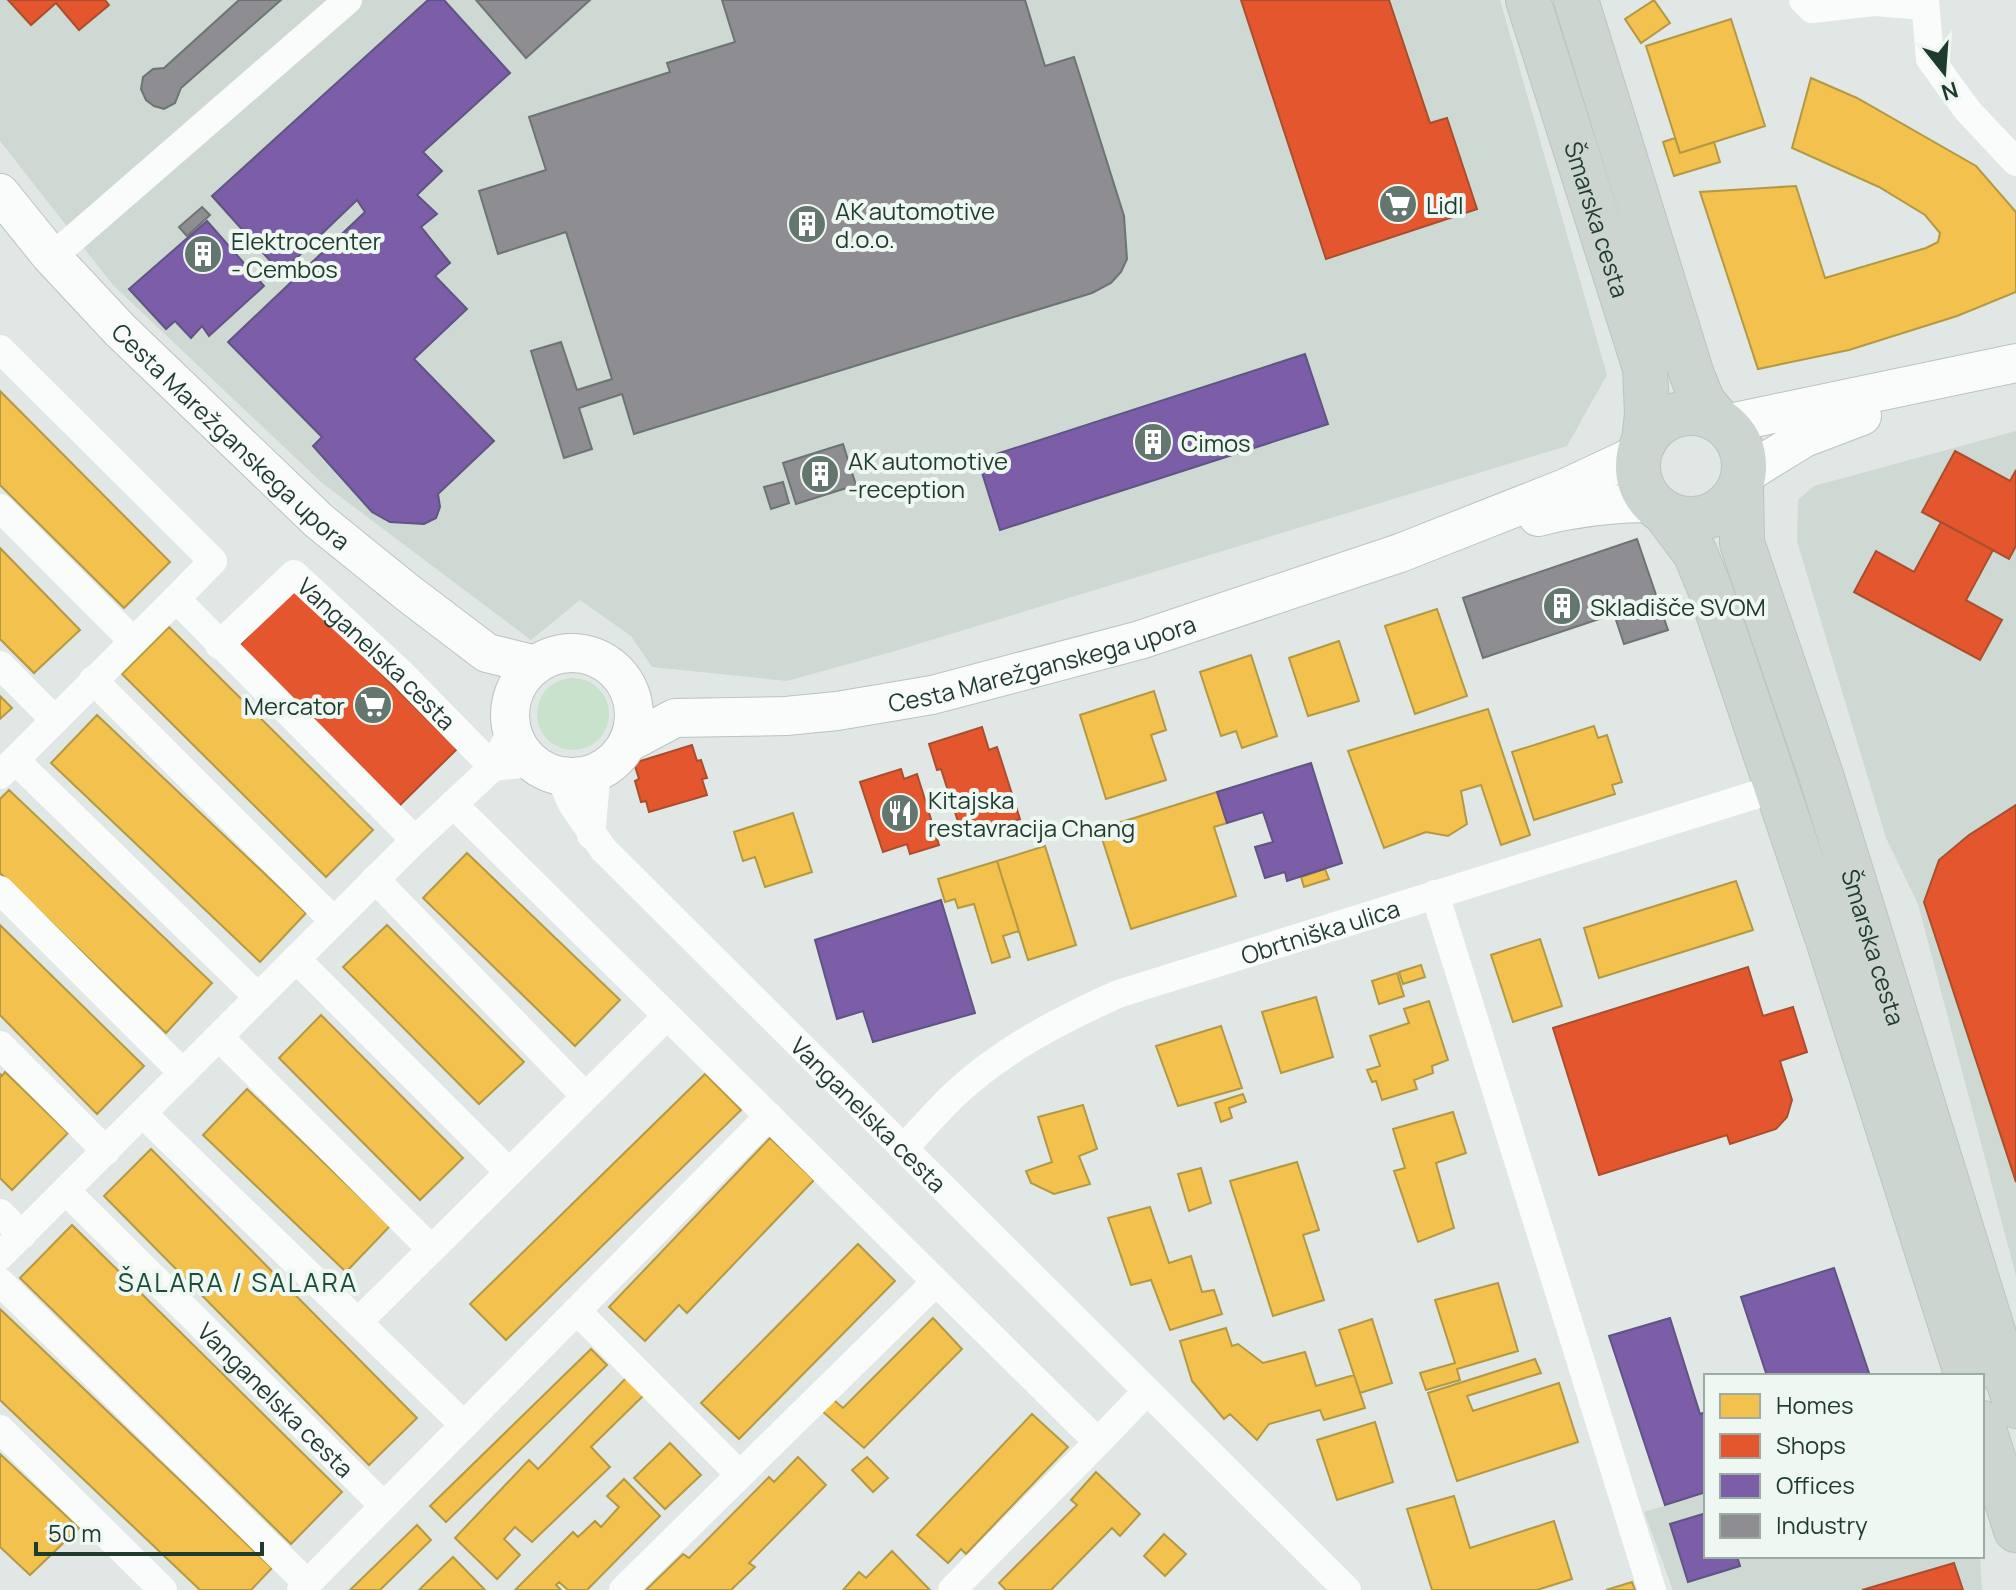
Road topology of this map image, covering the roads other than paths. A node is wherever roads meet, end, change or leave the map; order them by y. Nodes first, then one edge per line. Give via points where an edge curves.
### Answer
1 (348, 0) edge
2 (1528, 0) edge
3 (1576, 0) edge
4 (1803, 0) edge
5 (1924, 3) edge
6 (2016, 162) edge
7 (0, 193) edge
8 (50, 255) junction
9 (0, 349) edge
10 (2016, 363) edge
11 (1969, 374) junction
12 (1722, 422) junction
13 (1642, 447) junction
14 (1742, 481) junction
15 (0, 508) edge
16 (1659, 508) junction
17 (1400, 553) junction
18 (176, 599) junction
19 (132, 640) junction
20 (219, 645) junction
21 (487, 653) junction
22 (0, 665) edge
23 (536, 665) junction
24 (93, 680) junction
25 (631, 696) junction
26 (512, 715) junction
27 (675, 718) junction
28 (55, 720) junction
29 (628, 743) junction
30 (493, 767) junction
31 (8, 768) edge
32 (546, 769) junction
33 (597, 771) junction
34 (1777, 788) junction
35 (453, 804) junction
36 (591, 835) junction
37 (415, 840) junction
38 (375, 879) junction
39 (0, 890) edge
40 (1435, 894) junction
41 (334, 921) junction
42 (296, 959) junction
43 (258, 997) junction
44 (667, 1016) junction
45 (219, 1037) junction
46 (0, 1045) edge
47 (183, 1073) junction
48 (585, 1096) junction
49 (143, 1114) junction
50 (769, 1116) junction
51 (904, 1148) junction
52 (106, 1151) junction
53 (509, 1172) junction
54 (66, 1191) junction
55 (0, 1213) edge
56 (22, 1235) junction
57 (431, 1249) junction
58 (0, 1256) edge
59 (0, 1282) edge
60 (936, 1282) junction
61 (577, 1311) junction
62 (358, 1322) junction
63 (1966, 1374) edge
64 (1147, 1391) junction
65 (2016, 1406) edge
66 (464, 1425) junction
67 (0, 1429) edge
68 (1984, 1429) edge
69 (1098, 1442) junction
70 (740, 1475) junction
71 (384, 1506) junction
72 (2016, 1530) edge
73 (304, 1587) edge
74 (163, 1590) edge
75 (623, 1590) edge
76 (952, 1590) edge
77 (1347, 1590) edge
78 (1652, 1590) edge

1 - 8 street
2 - 13 main road, Šmarska cesta via 1645,368
3 - 12 main road, Šmarska cesta via 1698,394
4 - 5 street via 1812,9
5 - 6 street via 1930,59 1968,111
7 - 8 street, Cesta Marežganskega upora
8 - 21 street, Cesta Marežganskega upora via 120,330 319,521
9 - 18 street via 213,561
10 - 11 street
11 - 12 street
11 - 14 street via 1804,438
12 - 13 main road via 1702,414 1668,418
12 - 14 main road via 1739,442 1745,464
13 - 16 main road via 1639,480
13 - 17 street, Cesta Marežganskega upora via 1565,488
14 - 16 main road via 1731,502 1700,519 1682,519
14 - 65 main road, Šmarska cesta via 1742,543 1822,778
15 - 19 street
16 - 17 street, Cesta Marežganskega upora via 1613,503 1573,508
16 - 34 main road, Šmarska cesta via 1703,571
17 - 27 street, Cesta Marežganskega upora via 1140,640 932,695 786,716
18 - 19 street
18 - 20 street
19 - 24 street
20 - 30 street, Vanganelska cesta via 294,574
20 - 37 street
21 - 23 street, Cesta Marežganskega upora
21 - 26 street, Cesta Marežganskega upora
22 - 28 street
23 - 25 street via 563,654 592,656 616,671
23 - 26 street via 520,681
24 - 28 street
24 - 41 street
25 - 27 street, Cesta Marežganskega upora
25 - 29 street via 634,720
26 - 30 street
26 - 32 street via 520,748
27 - 29 street, Cesta Marežganskega upora
28 - 31 street
29 - 33 street
30 - 32 street
30 - 35 street
31 - 43 street
32 - 33 street via 578,776
32 - 36 street, Vanganelska cesta
33 - 36 street
34 - 40 street, Obrtniška ulica
34 - 63 main road, Šmarska cesta
35 - 37 street
35 - 44 street
36 - 51 street, Vanganelska cesta
37 - 38 street
38 - 41 street
38 - 48 street
39 - 47 street
40 - 51 street, Obrtniška ulica via 1118,994 1055,1023 957,1093
40 - 78 street
41 - 42 street
42 - 43 street
42 - 53 street
43 - 45 street
44 - 48 street
44 - 50 street
45 - 47 street
45 - 57 street
46 - 52 street
47 - 49 street
48 - 53 street
49 - 52 street
49 - 62 street
50 - 60 street
50 - 61 street
51 - 64 street, Vanganelska cesta
52 - 54 street
53 - 57 street
54 - 56 street
54 - 71 street, Vanganelska cesta
55 - 56 street
56 - 58 street
57 - 62 street
59 - 73 street
60 - 69 street
60 - 70 street
61 - 66 street
61 - 70 street
62 - 66 street
64 - 69 street
64 - 77 street, Vanganelska cesta
66 - 71 street
67 - 74 street
68 - 72 main road
69 - 76 street
70 - 75 street
71 - 73 street

